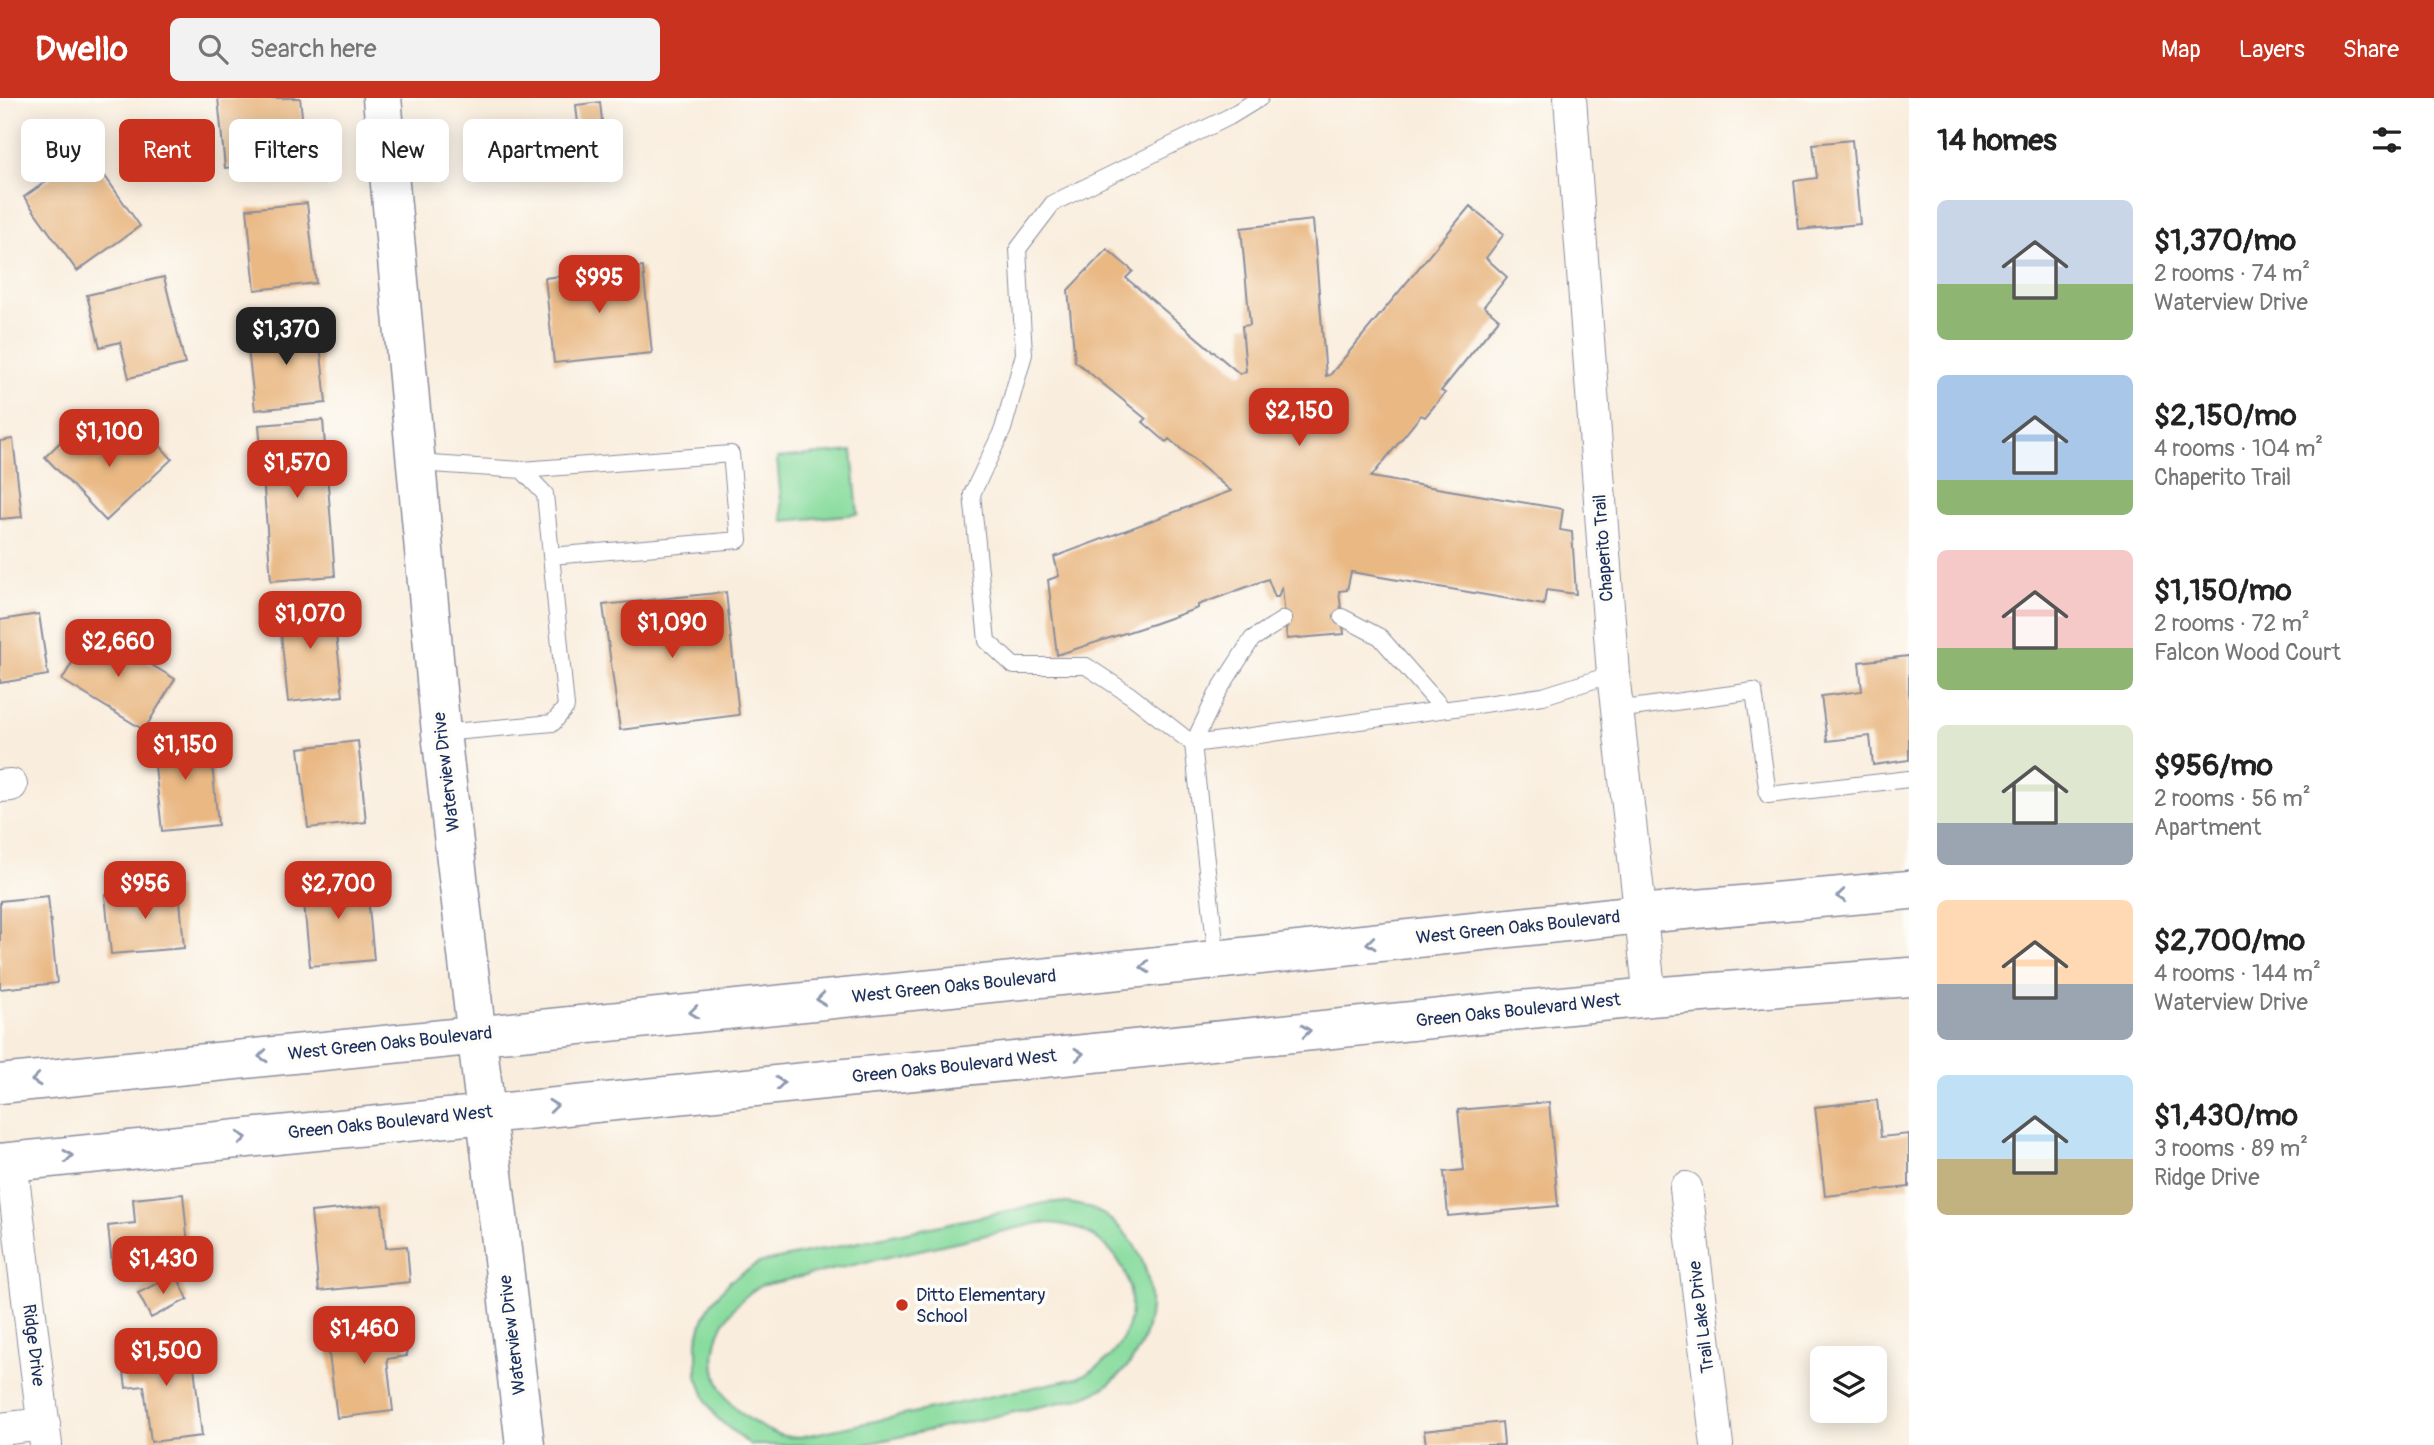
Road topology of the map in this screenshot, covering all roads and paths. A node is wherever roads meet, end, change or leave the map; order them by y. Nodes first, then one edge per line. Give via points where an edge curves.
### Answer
1 (382, 98) edge
2 (1260, 98) edge
3 (1570, 98) edge
4 (414, 463) junction
5 (522, 470) junction
6 (551, 556) junction
7 (1342, 617) dead end
8 (1284, 620) dead end
9 (1613, 674) junction
10 (1443, 709) junction
11 (1617, 710) junction
12 (441, 733) junction
13 (1193, 744) junction
14 (1909, 779) edge
15 (1909, 890) edge
16 (1640, 914) junction
17 (1217, 960) junction
18 (1909, 977) edge
19 (1650, 997) junction
20 (477, 1034) junction
21 (0, 1084) edge
22 (485, 1112) junction
23 (5, 1162) edge
24 (1686, 1188) dead end
25 (0, 1429) edge
26 (45, 1435) edge
27 (525, 1445) edge
28 (1717, 1445) edge

1 - 4 main road, Waterview Drive
2 - 13 lane via 1053,203 1018,248 1024,354 1003,429 972,494 987,641 1014,666 1086,666
3 - 9 street, Chaperito Trail
4 - 5 lane
4 - 12 main road, Waterview Drive
5 - 6 lane via 545,494
5 - 6 lane via 731,454 739,540
6 - 12 lane via 566,707 553,723
7 - 10 lane via 1380,637
8 - 13 lane via 1252,639 1217,692
9 - 10 lane via 1544,696
9 - 11 street, Chaperito Trail
10 - 13 lane
11 - 14 lane via 1754,691 1768,795
11 - 16 street, Chaperito Trail
12 - 20 main road, Waterview Drive
13 - 17 lane
15 -> 16 main road, West Green Oaks Boulevard
16 -> 17 main road, West Green Oaks Boulevard
16 - 19 street, Chaperito Trail
17 -> 20 main road, West Green Oaks Boulevard
18 - 19 main road, Green Oaks Boulevard West
22 -> 19 main road, Green Oaks Boulevard West
20 -> 21 main road, West Green Oaks Boulevard
20 - 22 main road, Waterview Drive
23 -> 22 main road, Green Oaks Boulevard West
22 - 27 main road, Waterview Drive
23 - 26 street, Ridge Drive
24 - 28 street, Trail Lake Drive
25 - 26 street

